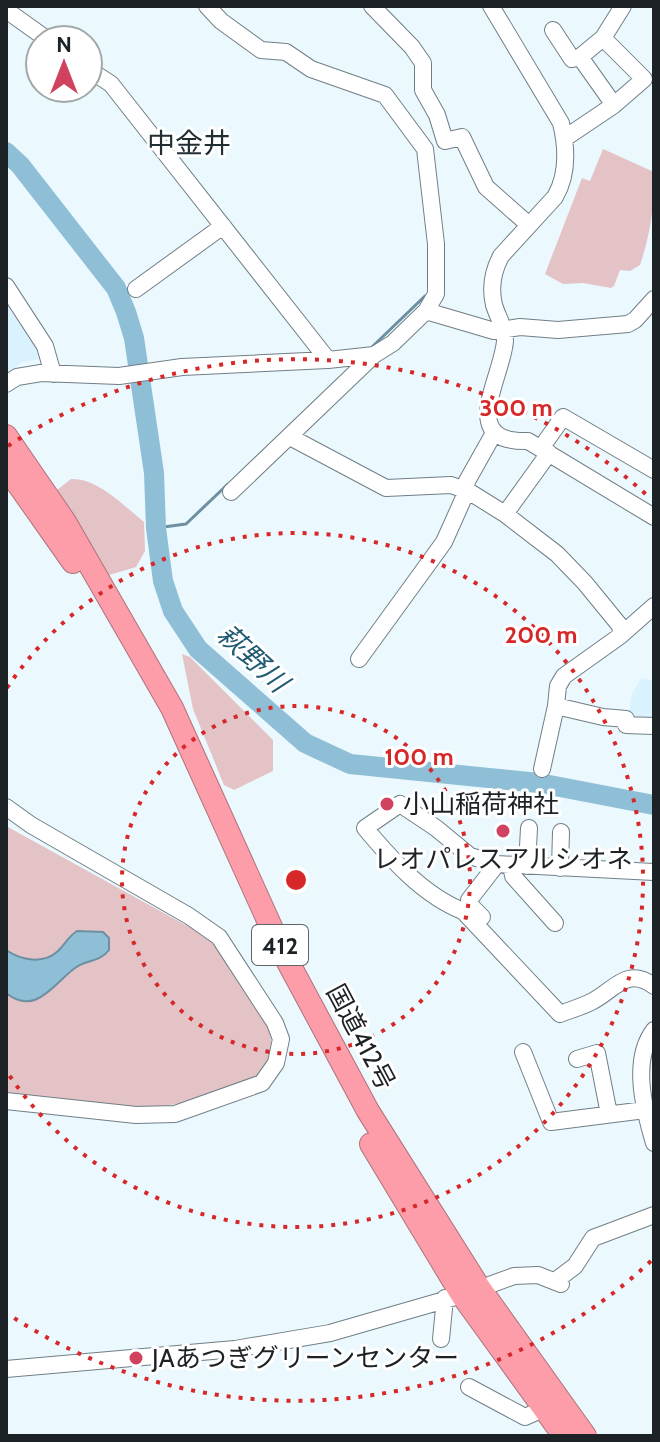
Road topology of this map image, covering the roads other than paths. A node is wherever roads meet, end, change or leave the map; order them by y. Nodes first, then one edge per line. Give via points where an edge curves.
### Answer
1 (208, 6) edge
2 (372, 6) edge
3 (491, 6) edge
4 (623, 6) edge
5 (6, 10) edge
6 (26, 24) edge
7 (553, 30) dead end
8 (603, 38) junction
9 (580, 57) junction
10 (104, 79) edge
11 (614, 105) junction
12 (565, 138) junction
13 (529, 225) junction
14 (223, 226) junction
15 (6, 286) edge
16 (136, 289) dead end
17 (654, 299) edge
18 (426, 311) junction
19 (635, 320) junction
20 (654, 324) edge
21 (505, 329) junction
22 (374, 355) junction
23 (328, 360) junction
24 (53, 374) junction
25 (6, 384) edge
26 (494, 433) junction
27 (6, 436) edge
28 (290, 437) junction
29 (545, 451) junction
30 (6, 467) edge
31 (654, 470) edge
32 (465, 490) junction
33 (231, 492) dead end
34 (505, 514) junction
35 (654, 517) edge
36 (654, 606) edge
37 (620, 636) junction
38 (359, 659) dead end
39 (556, 706) junction
40 (654, 726) edge
41 (542, 769) dead end
42 (6, 807) edge
43 (529, 828) dead end
44 (561, 832) dead end
45 (512, 865) junction
46 (560, 868) junction
47 (654, 872) edge
48 (555, 923) dead end
49 (505, 942) dead end
50 (654, 986) edge
51 (654, 1030) edge
52 (523, 1052) dead end
53 (577, 1059) dead end
54 (6, 1101) edge
55 (645, 1110) junction
56 (609, 1114) junction
57 (654, 1143) edge
58 (654, 1215) edge
59 (462, 1294) junction
60 (441, 1339) dead end
61 (6, 1369) edge
62 (469, 1387) dead end
63 (543, 1409) junction
64 (564, 1436) edge
65 (585, 1436) edge

1 - 18 street via 261,50 286,52 311,69 385,95 425,149 436,244 436,294
2 - 13 street via 423,63 423,90 445,141 462,137 486,187
3 - 12 street
4 - 8 street
5 - 6 street
7 - 9 street via 572,59
8 - 9 street
8 - 11 street via 644,79
9 - 11 street
10 - 14 street
11 - 12 street
12 - 13 street via 560,188
13 - 21 street via 495,267 494,305
14 - 16 street
14 - 23 street
15 - 24 street via 45,346
17 - 19 street
18 - 21 street via 494,331
18 - 22 street
19 - 20 street
19 - 21 street via 558,330
21 - 26 street via 488,403
22 - 23 street
22 - 28 street
23 - 24 street via 119,376
24 - 25 street via 17,377
26 - 29 street
26 - 32 street
27 - 59 highway, 国道412号 / 412 via 65,522 172,708 281,949
28 - 32 street via 386,488 451,485
28 - 33 street
29 - 31 street via 563,417
29 - 34 street
29 - 35 street
30 - 59 highway, 国道412号 / 412 via 78,568 111,625 160,715 268,953 363,1130
32 - 34 street
32 - 38 street via 444,542
34 - 37 street via 585,583 621,627
36 - 37 street
37 - 39 street via 564,676
39 - 40 street via 626,719 626,725
39 - 41 street
42 - 54 street via 219,937 280,1031 278,1058 266,1081 175,1114
43 - 45 street
44 - 46 street
45 - 46 street
45 - 48 street via 513,876
45 - 49 street via 469,900
45 - 50 street via 470,856 400,804 365,828 412,877 463,911 557,1015 593,1001 627,978
46 - 47 street
51 - 55 street via 643,1050
52 - 56 street via 551,1122
53 - 56 street via 597,1053
55 - 56 street
55 - 57 street
58 - 59 street via 593,1238 558,1282 538,1275 514,1276
59 - 60 street
59 - 61 street via 330,1333 235,1349
59 - 63 highway, 国道412号 / 412
59 - 65 highway, 国道412号 / 412
62 - 63 street via 525,1417
63 - 64 highway, 国道412号 / 412

